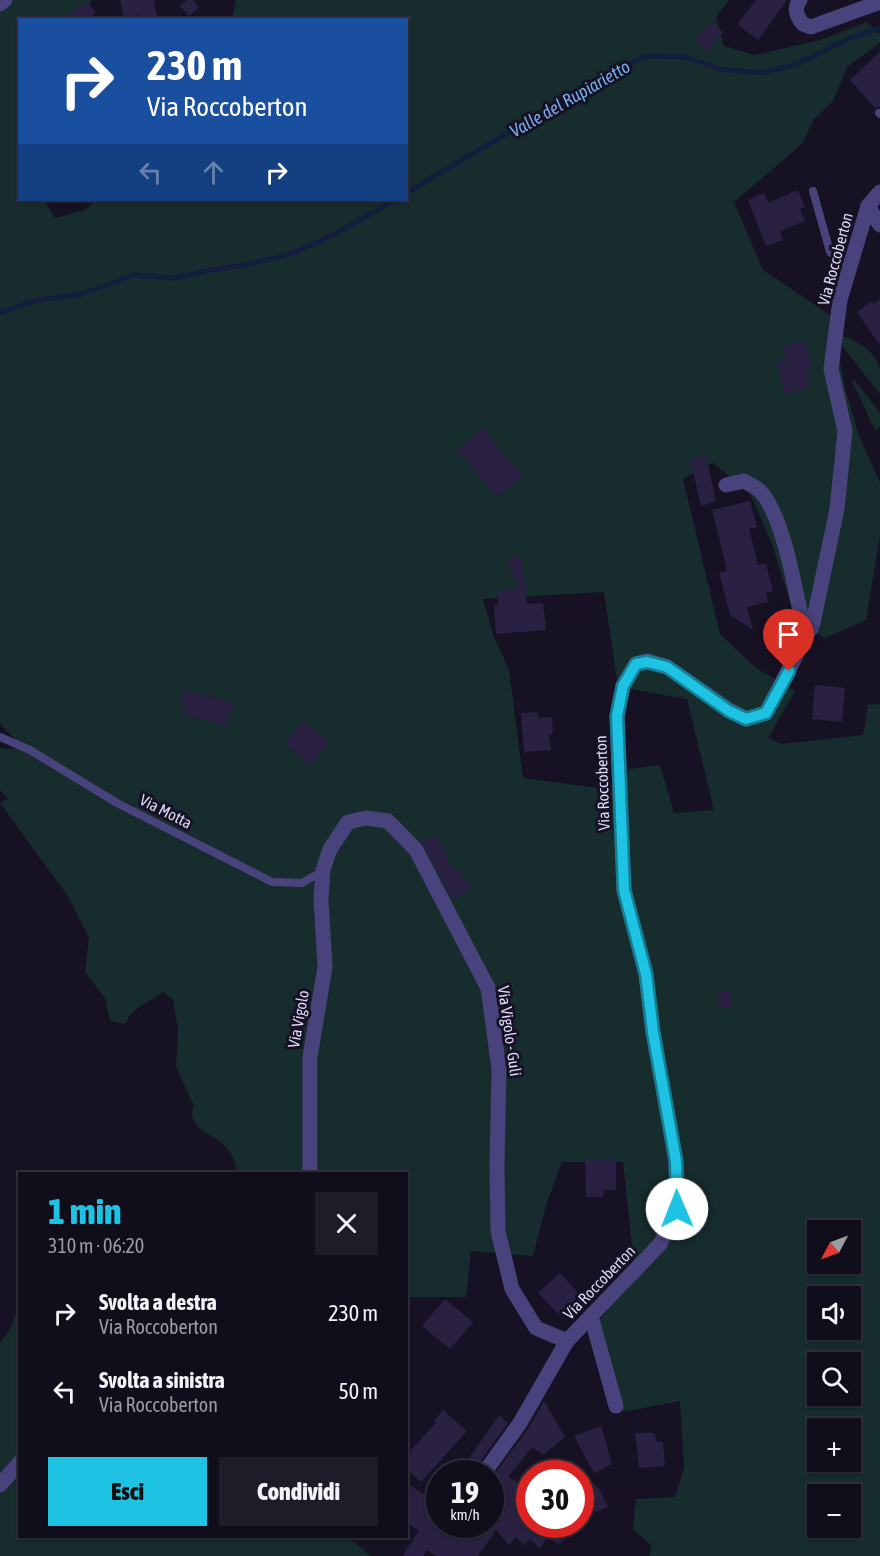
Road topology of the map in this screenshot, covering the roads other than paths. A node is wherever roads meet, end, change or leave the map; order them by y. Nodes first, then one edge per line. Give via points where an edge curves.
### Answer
1 (5, 0) edge
2 (800, 0) edge
3 (880, 2) edge
4 (0, 4) edge
5 (813, 191) dead end
6 (880, 192) edge
7 (868, 206) junction
8 (880, 225) edge
9 (850, 267) junction
10 (726, 485) dead end
11 (811, 629) junction
12 (0, 736) edge
13 (323, 870) junction
14 (310, 1172) edge
15 (591, 1316) junction
16 (567, 1341) junction
17 (616, 1406) dead end
18 (493, 1460) edge
19 (18, 1464) edge
20 (0, 1485) edge

1 - 4 street
2 - 3 street via 796,14 811,27
5 - 9 lane via 830,252
6 - 7 street
7 - 8 street
7 - 9 street, Via Roccoberton
9 - 11 street, Via Roccoberton via 840,300 831,369 844,431 837,509
10 - 11 street via 744,482 759,490 771,507 785,544 802,621
11 - 15 street, Via Roccoberton via 766,713 746,719 667,667 647,662 636,664 623,686 617,716 624,890 646,974 676,1161 677,1209 660,1244
12 - 13 lane, Via Motta via 117,803 272,882 302,883
13 - 14 street, Via Vigolo via 325,967 310,1057
13 - 16 street, Via Vigolo - Guli via 330,849 348,822 366,818 388,821 416,850 453,918 488,988 499,1069 498,1231 512,1289 536,1328
15 - 16 street, Via Roccoberton
15 - 17 street
16 - 18 street, Via Roccoberton via 520,1423
19 - 20 street

